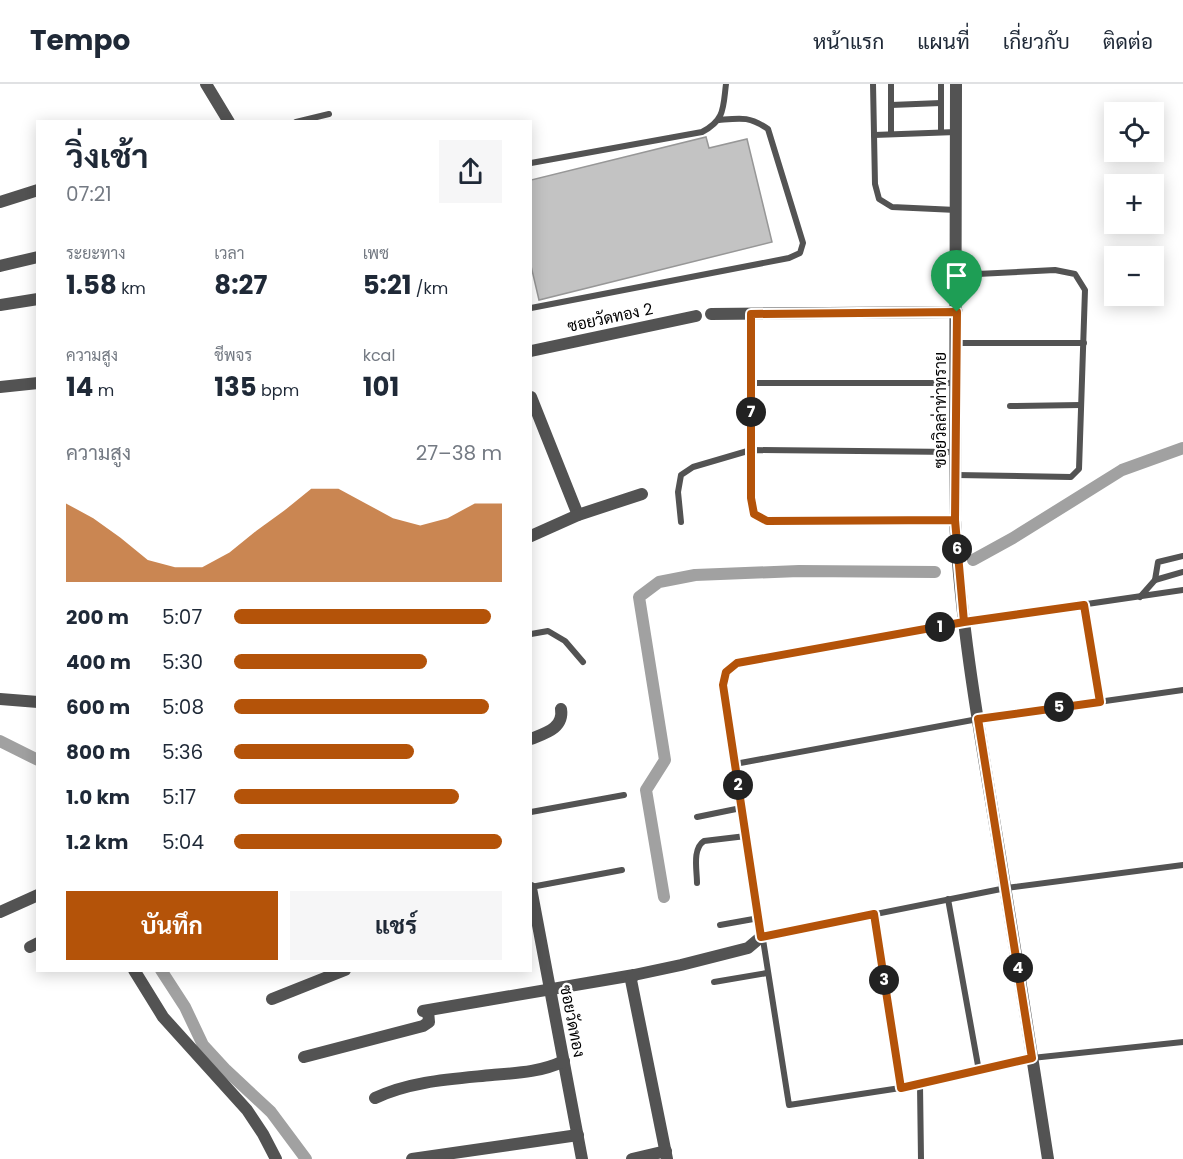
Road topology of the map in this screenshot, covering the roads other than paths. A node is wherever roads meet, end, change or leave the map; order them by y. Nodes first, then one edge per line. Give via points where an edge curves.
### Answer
1 (206, 84) edge
2 (726, 84) edge
3 (873, 84) edge
4 (891, 84) edge
5 (941, 84) edge
6 (956, 84) edge
7 (941, 104) junction
8 (891, 105) junction
9 (329, 114) dead end
10 (228, 120) edge
11 (304, 120) edge
12 (719, 120) junction
13 (941, 132) junction
14 (956, 132) junction
15 (891, 134) junction
16 (874, 135) junction
17 (532, 163) edge
18 (36, 191) edge
19 (0, 202) edge
20 (956, 210) junction
21 (36, 257) edge
22 (0, 266) edge
23 (957, 275) junction
24 (36, 299) edge
25 (0, 305) edge
26 (532, 308) edge
27 (957, 312) junction
28 (711, 314) dead end
29 (751, 314) junction
30 (696, 316) dead end
31 (1084, 343) junction
32 (957, 344) junction
33 (532, 351) edge
34 (36, 382) edge
35 (957, 382) junction
36 (751, 383) junction
37 (0, 387) edge
38 (532, 400) edge
39 (1081, 405) junction
40 (1010, 406) dead end
41 (751, 450) junction
42 (957, 452) junction
43 (956, 476) junction
44 (642, 494) dead end
45 (578, 515) junction
46 (955, 520) junction
47 (681, 522) dead end
48 (532, 536) edge
49 (1183, 556) edge
50 (1183, 572) edge
51 (1155, 580) junction
52 (1183, 590) edge
53 (1140, 597) junction
54 (1084, 605) junction
55 (964, 622) junction
56 (532, 634) edge
57 (583, 662) dead end
58 (1183, 690) edge
59 (0, 699) edge
60 (36, 702) edge
61 (1100, 702) junction
62 (561, 709) dead end
63 (978, 719) junction
64 (532, 739) edge
65 (735, 764) junction
66 (624, 795) dead end
67 (741, 808) junction
68 (532, 812) edge
69 (697, 817) dead end
70 (746, 836) junction
71 (1183, 865) edge
72 (622, 870) dead end
73 (698, 883) dead end
74 (532, 887) edge
75 (1006, 888) junction
76 (36, 896) edge
77 (532, 898) edge
78 (948, 899) junction
79 (0, 912) edge
80 (874, 914) junction
81 (759, 918) junction
82 (720, 925) dead end
83 (535, 929) edge
84 (761, 937) junction
85 (135, 972) edge
86 (340, 972) edge
87 (767, 973) junction
88 (634, 975) junction
89 (714, 982) dead end
90 (550, 989) junction
91 (272, 999) dead end
92 (1183, 1042) edge
93 (304, 1057) dead end
94 (1032, 1058) junction
95 (564, 1061) junction
96 (979, 1071) junction
97 (920, 1085) junction
98 (901, 1088) junction
99 (375, 1098) dead end
100 (578, 1136) junction
101 (667, 1155) edge
102 (412, 1158) edge
103 (276, 1159) edge
104 (582, 1159) edge
105 (632, 1159) edge
106 (921, 1159) edge
107 (1048, 1159) edge

1 - 10 street
2 - 12 lane
3 - 16 lane
4 - 8 lane
5 - 7 lane
6 - 14 street, ซอยวิลล่าท่าทราย
7 - 8 lane
7 - 13 lane
8 - 15 lane
9 - 11 lane
12 - 17 lane via 702,132
12 - 26 lane via 746,118 768,129 803,243 800,253
13 - 14 lane
13 - 15 lane
14 - 20 street, ซอยวิลล่าท่าทราย
15 - 16 lane
16 - 20 lane via 879,199 892,207
18 - 19 street
20 - 23 street, ซอยวิลล่าท่าทราย
21 - 22 street
23 - 27 street, ซอยวิลล่าท่าทราย
23 - 31 lane via 1055,270 1075,274 1085,290
24 - 25 street
27 - 29 street
27 - 32 street, ซอยวิลล่าท่าทราย
28 - 29 street
29 - 36 lane
30 - 33 street, ซอยวัดทอง 2
31 - 32 lane
31 - 39 lane
32 - 35 street, ซอยวิลล่าท่าทราย
34 - 37 street
35 - 36 lane
35 - 42 street, ซอยวิลล่าท่าทราย
36 - 41 lane
38 - 45 street
39 - 40 lane
39 - 43 lane via 1079,469 1071,477
41 - 42 lane
41 - 46 lane via 754,514 767,521
41 - 47 lane via 693,467 681,475
42 - 43 street, ซอยวิลล่าท่าทราย
43 - 46 street, ซอยวิลล่าท่าทราย
44 - 45 street
45 - 48 street
46 - 55 street, ซอยวิลล่าท่าทราย
49 - 51 lane via 1158,562
50 - 51 lane
51 - 53 lane
52 - 53 lane
53 - 54 lane
54 - 55 lane
54 - 61 lane
55 - 63 street, ซอยวิลล่าท่าทราย
55 - 65 lane via 737,663 726,672 723,685
56 - 57 lane via 548,631 565,641
58 - 61 lane
59 - 60 street
61 - 63 lane
62 - 64 street via 559,724
63 - 65 lane
63 - 75 street, ซอยวิลล่าท่าทราย
65 - 67 lane
66 - 68 lane
67 - 69 lane
67 - 70 lane
70 - 73 lane via 699,845
70 - 81 lane
71 - 75 lane
72 - 74 lane
75 - 78 lane
75 - 94 street, ซอยวิลล่าท่าทราย
76 - 79 street
77 - 83 street, ซอยวัดทอง
78 - 80 lane
78 - 96 lane
80 - 84 lane
80 - 98 lane
81 - 82 lane
81 - 84 lane
83 - 90 street, ซอยวัดทอง
84 - 87 lane
84 - 88 street via 748,948
85 - 103 street via 173,1030 247,1110
86 - 91 street
87 - 89 lane
87 - 98 lane via 789,1104
88 - 90 street
88 - 101 street via 631,980
90 - 93 street via 425,1011 429,1022 423,1026
90 - 95 street, ซอยวัดทอง
92 - 94 lane
94 - 96 lane
94 - 107 street, ซอยวิลล่าท่าทราย
95 - 99 street via 528,1072 435,1081
95 - 100 street, ซอยวัดทอง
96 - 97 lane
97 - 98 lane
97 - 106 lane
100 - 102 street
100 - 104 street, ซอยวัดทอง
101 - 105 street

